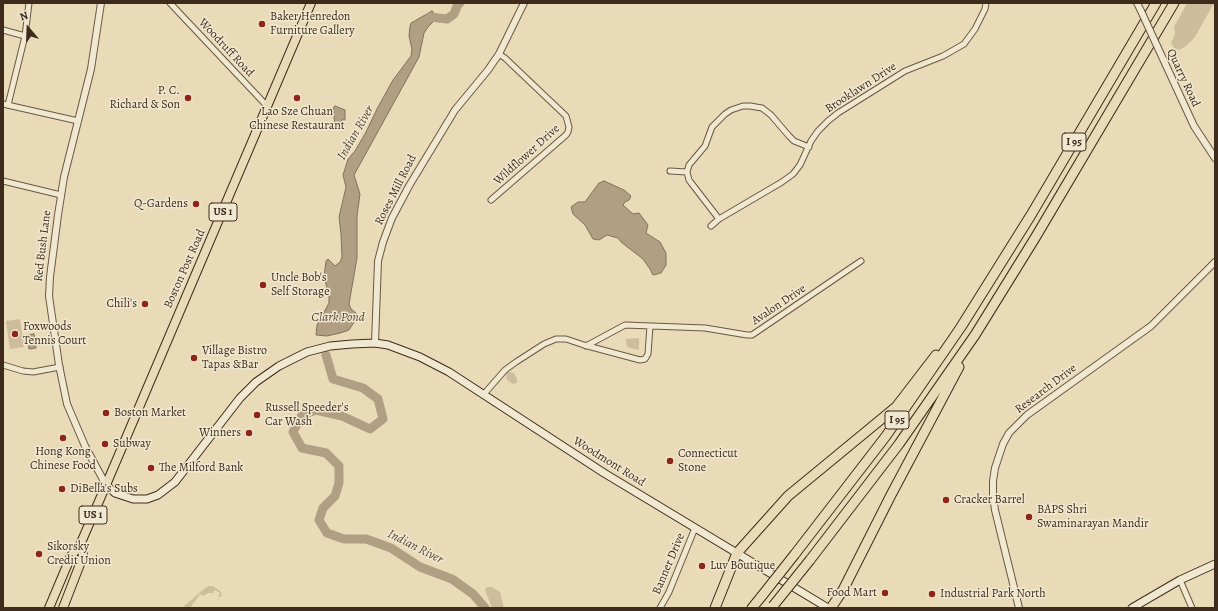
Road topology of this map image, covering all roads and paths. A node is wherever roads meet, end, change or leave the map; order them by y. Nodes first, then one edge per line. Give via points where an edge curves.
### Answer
1 (29, 3) edge
2 (101, 3) edge
3 (170, 3) edge
4 (311, 3) edge
5 (524, 3) edge
6 (986, 3) edge
7 (1137, 3) edge
8 (1156, 3) edge
9 (1174, 3) edge
10 (3, 30) edge
11 (25, 36) junction
12 (499, 54) junction
13 (6, 104) edge
14 (267, 106) junction
15 (78, 121) junction
16 (809, 147) junction
17 (1215, 158) edge
18 (670, 171) dead end
19 (687, 172) junction
20 (3, 181) edge
21 (61, 195) junction
22 (491, 200) dead end
23 (718, 219) junction
24 (711, 226) dead end
25 (861, 261) dead end
26 (1215, 262) edge
27 (991, 280) junction
28 (985, 319) junction
29 (650, 326) junction
30 (376, 343) junction
31 (586, 346) junction
32 (3, 365) edge
33 (60, 367) junction
34 (484, 394) junction
35 (106, 485) junction
36 (695, 528) junction
37 (80, 545) junction
38 (738, 552) junction
39 (1215, 564) edge
40 (1180, 580) junction
41 (54, 596) junction
42 (64, 604) edge
43 (773, 607) edge
44 (49, 608) edge
45 (660, 608) edge
46 (715, 608) edge
47 (752, 608) edge
48 (830, 608) edge
49 (1019, 608) edge
50 (1132, 608) edge
51 (1192, 608) edge

1 - 11 street
2 - 15 street, Red Bush Lane via 91,69
3 - 14 street, Woodruff Road
4 - 14 main road, Boston Post Road / US 1
5 - 12 street, Roses Mill Road
6 - 16 street, Brooklawn Drive via 975,29 964,44 943,56 905,71 838,113 818,131
7 - 17 street, Quarry Road, bridge via 1194,126
8 - 27 highway, I 95
9 - 28 highway, I 95
10 - 11 street
11 - 13 street
12 - 22 street, Wildflower Drive via 566,116 570,127 566,136
12 - 30 street, Roses Mill Road via 455,110 392,218 378,261
13 - 15 street
14 - 35 main road, Boston Post Road / US 1
15 - 21 street, Red Bush Lane
16 - 19 street via 794,141 767,111 743,106 730,110 716,122 706,146 692,161
16 - 23 street, Brooklawn Drive via 800,165 789,177
18 - 19 street
19 - 23 street via 692,184
20 - 21 street
21 - 33 street, Red Bush Lane via 49,285
23 - 24 street, Brooklawn Drive
25 - 29 street, Avalon Drive via 752,335 705,328
26 - 49 street, Research Drive via 1151,326 1027,415 1003,444 995,468 993,496
27 - 38 highway via 896,407 788,496
27 - 47 highway, I 95, bridge via 904,410
28 - 43 highway, I 95, bridge via 910,428
28 - 48 highway via 843,590
29 - 31 street, Avalon Drive via 625,325
29 - 31 street via 648,354 643,360
30 - 34 main road, Woodmont Road via 400,348 426,359
30 - 35 main road via 321,348 295,357 267,374 236,403 175,482 158,495 148,499 133,499 115,493
31 - 34 street via 566,339 547,342 505,370
32 - 33 street via 33,372
33 - 35 street, Red Bush Lane via 70,412
34 - 36 main road, Woodmont Road via 604,473
35 - 37 main road, Boston Post Road / US 1
36 - 38 main road, Woodmont Road
36 - 45 street, Banner Drive
37 - 41 main road, Boston Post Road / US 1 via 71,556
37 - 42 main road, Boston Post Road / US 1 via 82,559
38 - 46 highway
38 - 48 main road, Woodmont Road
39 - 40 main road
40 - 50 main road
40 - 51 street
41 - 42 main road
41 - 44 main road, Boston Post Road / US 1

